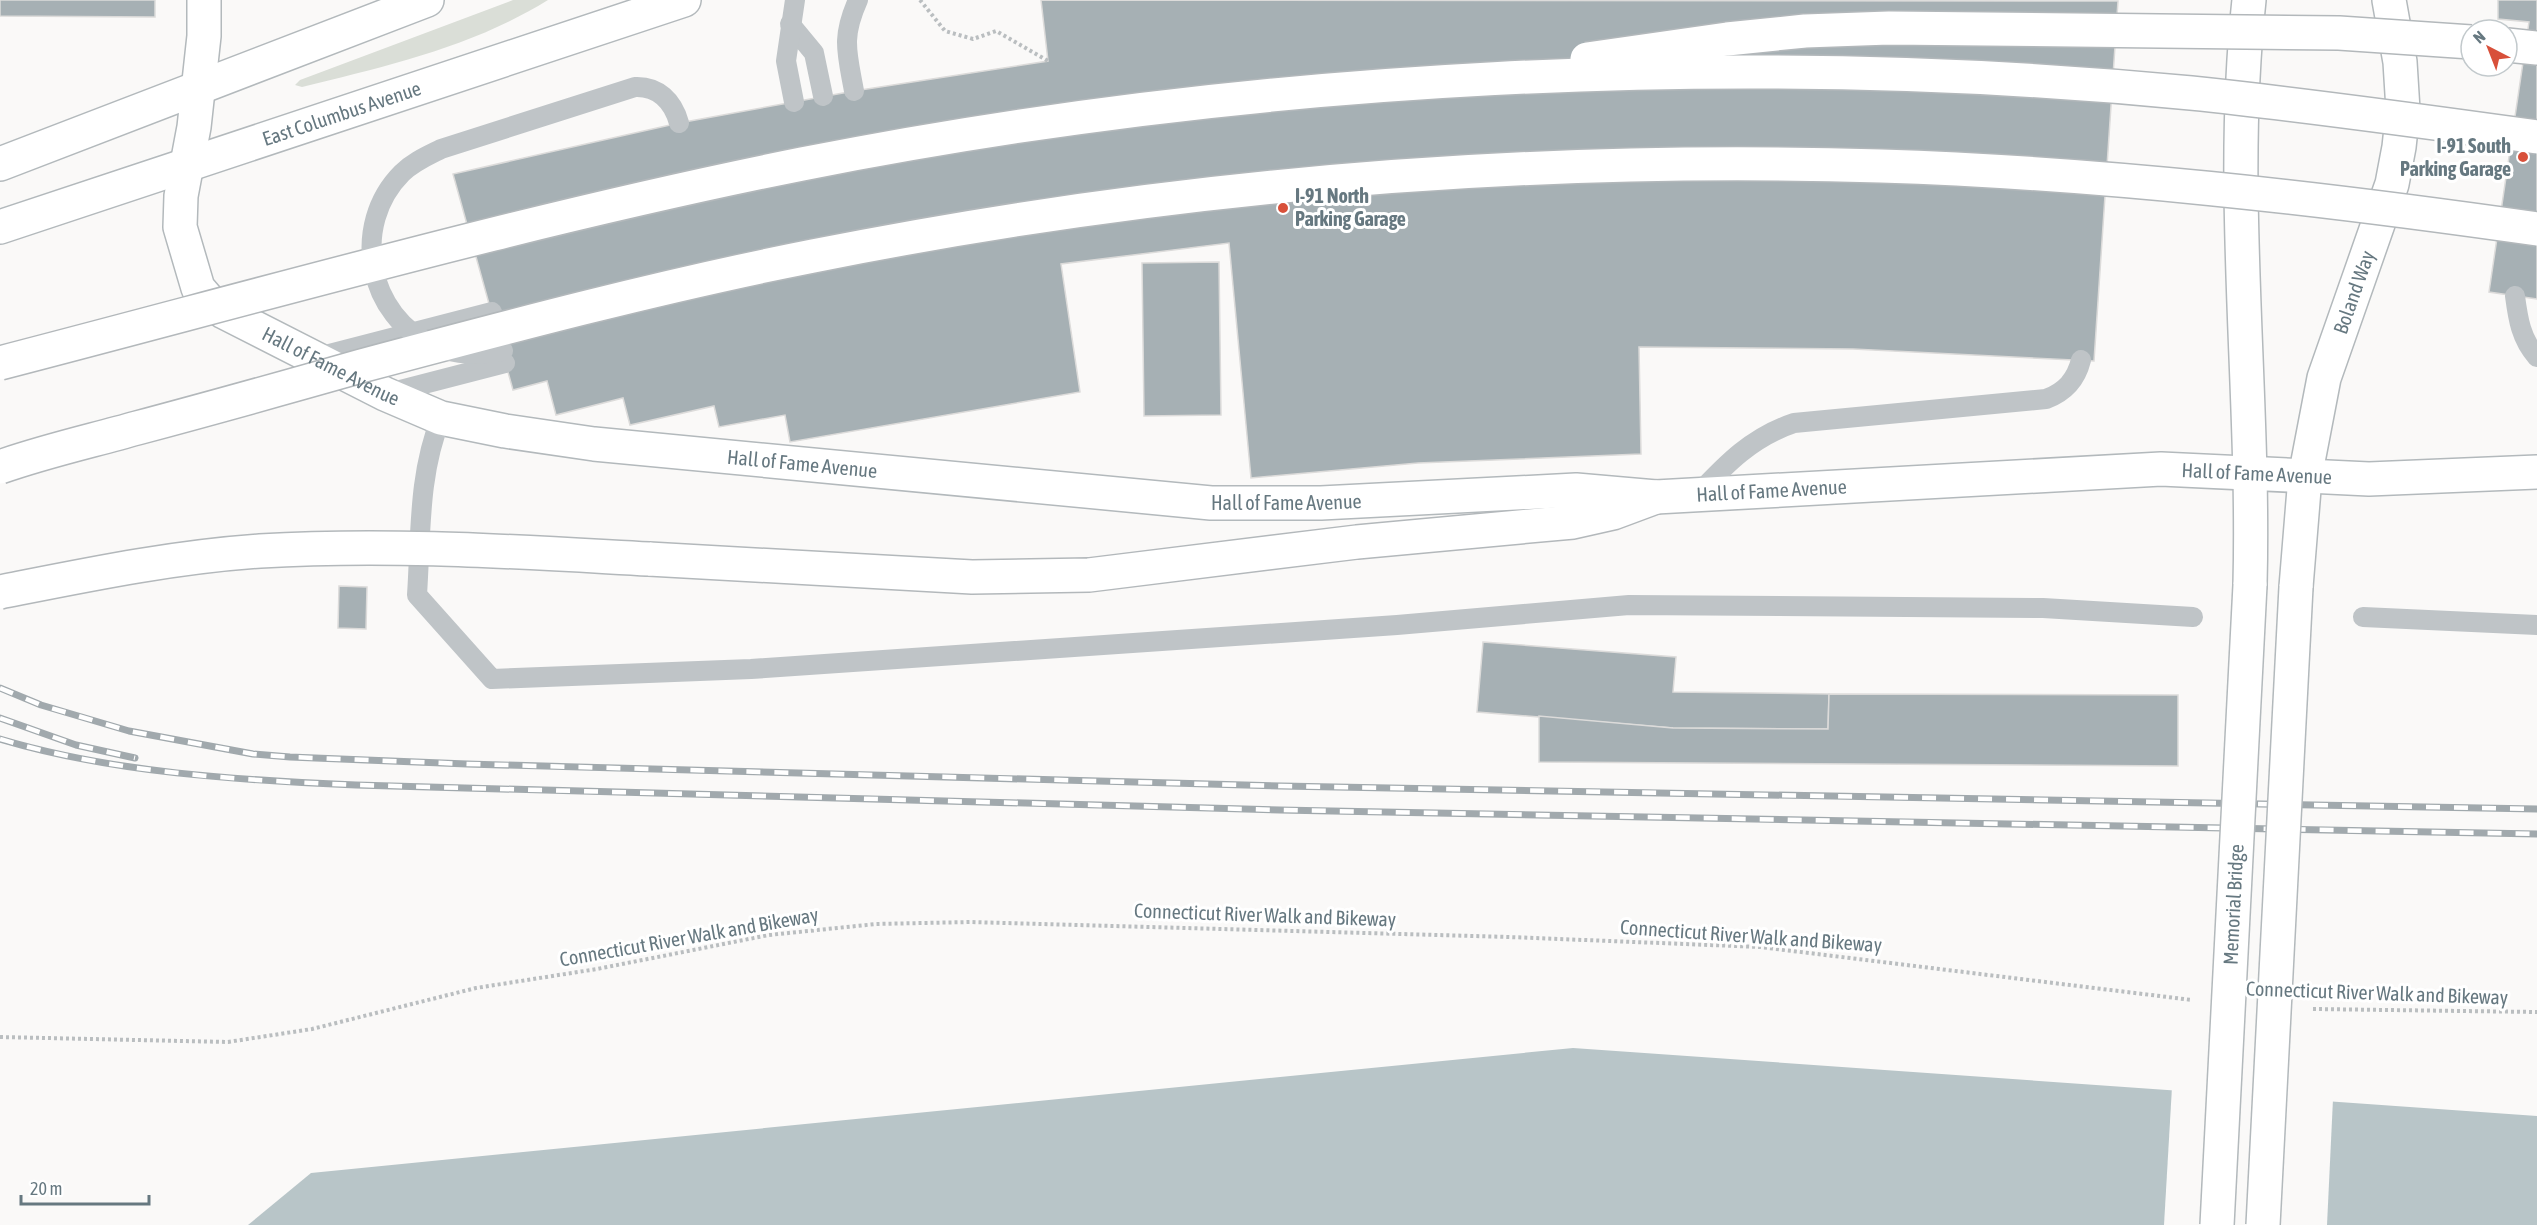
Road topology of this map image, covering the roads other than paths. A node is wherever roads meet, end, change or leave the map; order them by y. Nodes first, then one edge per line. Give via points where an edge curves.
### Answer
1 (204, 0) edge
2 (427, 0) edge
3 (684, 0) edge
4 (795, 0) edge
5 (858, 0) edge
6 (2229, 0) edge
7 (2249, 0) edge
8 (2389, 0) edge
9 (790, 24) junction
10 (2245, 38) junction
11 (2459, 41) edge
12 (2519, 46) edge
13 (2537, 48) edge
14 (1425, 84) junction
15 (198, 87) junction
16 (854, 91) dead end
17 (823, 96) dead end
18 (794, 102) dead end
19 (679, 123) dead end
20 (2537, 137) edge
21 (0, 164) edge
22 (187, 166) junction
23 (0, 227) edge
24 (2537, 229) edge
25 (2515, 296) dead end
26 (492, 312) dead end
27 (502, 350) junction
28 (2537, 357) edge
29 (314, 358) junction
30 (2081, 360) dead end
31 (0, 363) edge
32 (350, 376) junction
33 (385, 394) junction
34 (441, 418) junction
35 (4, 464) edge
36 (2537, 472) edge
37 (2251, 474) junction
38 (2305, 477) junction
39 (1697, 495) junction
40 (1656, 497) junction
41 (0, 592) edge
42 (2193, 617) dead end
43 (2363, 617) dead end
44 (2537, 625) edge
45 (2217, 1225) edge
46 (2263, 1225) edge

1 - 15 main road, Hall of Fame Avenue
2 - 15 main road
3 - 22 main road, East Columbus Avenue
4 - 9 lane
5 - 16 lane via 846,33
6 - 10 main road
7 - 10 main road
8 - 38 main road, Boland Way via 2400,62 2403,110 2399,147 2392,184 2324,378
9 - 17 lane via 814,53
9 - 18 lane via 786,61
10 - 37 main road via 2241,193
11 - 14 main road, bridge via 2339,33 1901,28 1815,31 1650,49
12 - 13 main road
14 - 20 main road, bridge via 1575,76 1885,75 2200,94
14 - 31 main road, bridge via 1109,115 803,164 477,240
15 - 21 main road
15 - 22 main road, Hall of Fame Avenue
19 - 27 lane, bridge via 662,94 634,87 441,149 420,159 387,192 377,213 371,259 385,303 398,321 416,336 458,353 480,355
22 - 23 main road, East Columbus Avenue
22 - 29 main road, Hall of Fame Avenue via 180,227 198,288 224,312
24 - 35 main road, bridge via 2202,186 1879,166 1551,169 1304,185 988,225 812,256 490,332
25 - 28 lane via 2518,321
26 - 29 lane
27 - 32 lane
27 - 33 lane
29 - 32 main road, Hall of Fame Avenue
30 - 39 lane via 2072,381 2046,399 1794,423 1773,430 1740,451
32 - 33 main road, Hall of Fame Avenue
33 - 34 main road, Hall of Fame Avenue
34 - 40 main road, Hall of Fame Avenue via 637,450 1179,501 1321,503 1576,490
34 - 42 lane via 425,470 417,596 492,679 751,669 1398,625 1629,605 2043,608
36 - 38 main road, Hall of Fame Avenue via 2418,478
37 - 38 main road, Hall of Fame Avenue
37 - 39 main road, Hall of Fame Avenue via 2161,469
37 - 45 main road, Memorial Bridge, bridge via 2250,585
38 - 46 main road, Boland Way, bridge
39 - 40 main road, Hall of Fame Avenue
40 - 41 main road, bridge via 1573,522 1357,542 1089,575 972,577 428,548 299,549 158,563
43 - 44 lane

